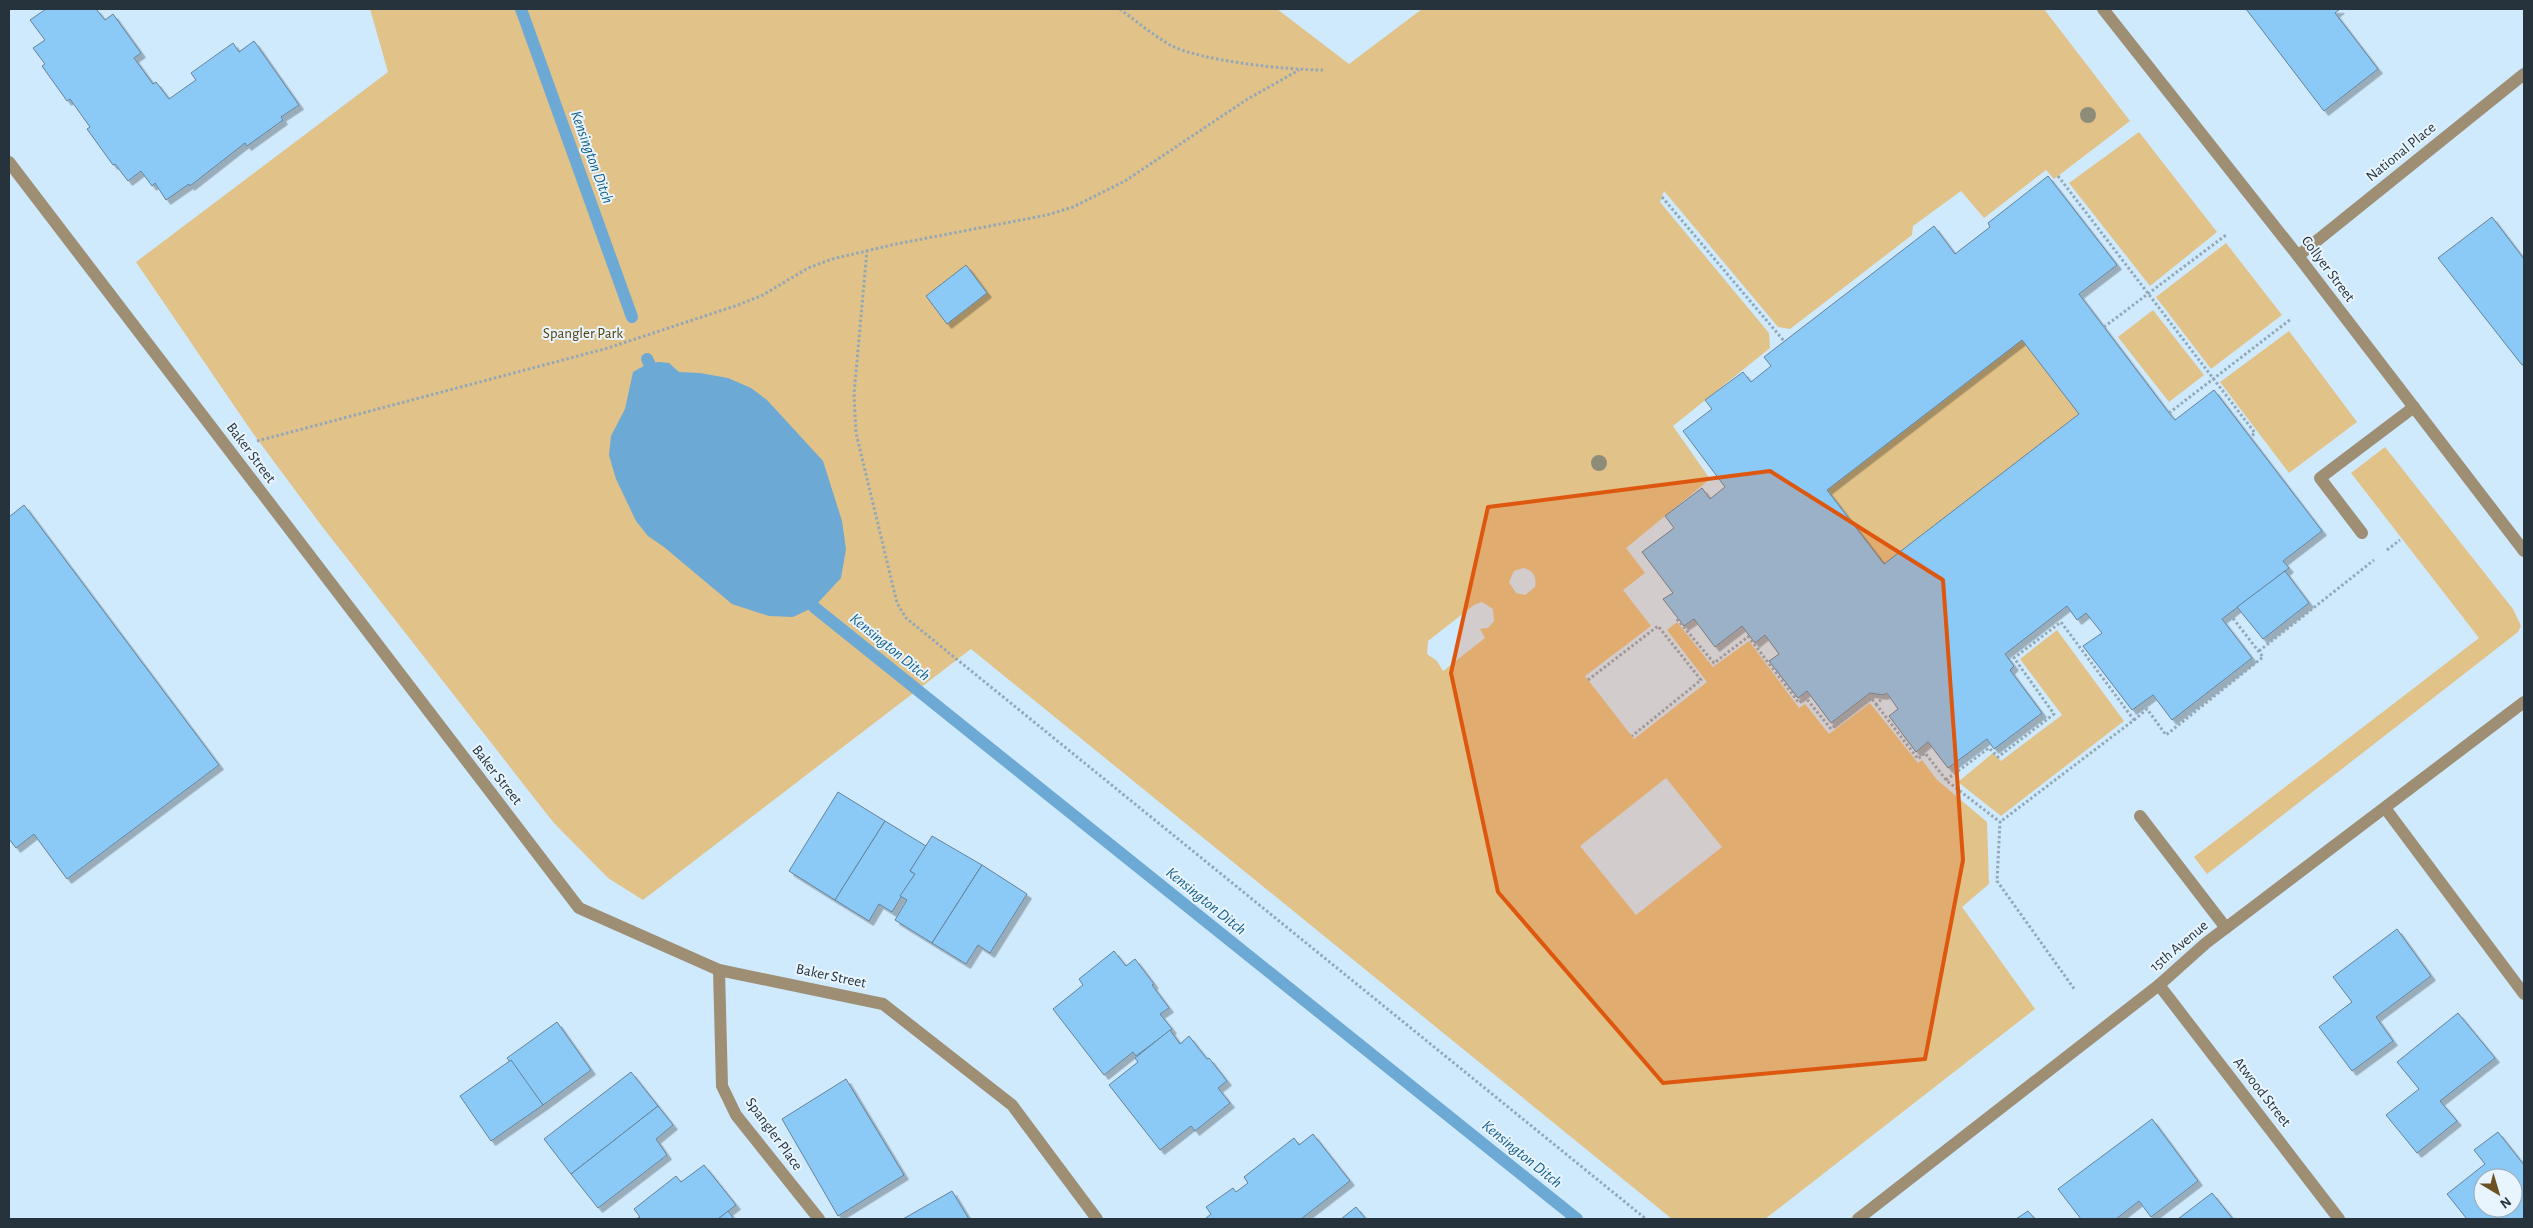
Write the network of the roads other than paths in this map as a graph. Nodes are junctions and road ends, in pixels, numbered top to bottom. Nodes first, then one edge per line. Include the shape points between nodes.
1 (2103, 9) edge
2 (2524, 74) edge
3 (9, 162) edge
4 (2298, 256) junction
5 (2414, 407) junction
6 (2362, 533) dead end
7 (2524, 551) edge
8 (2524, 702) edge
9 (2384, 808) junction
10 (2140, 816) dead end
11 (2226, 928) junction
12 (719, 970) junction
13 (2159, 985) junction
14 (2524, 994) edge
15 (819, 1219) edge
16 (1098, 1219) edge
17 (1858, 1219) edge
18 (2339, 1219) edge

1 - 4 street, Collyer Street
2 - 4 street, National Place
3 - 12 street, Baker Street via 579,908
4 - 5 street, Collyer Street
5 - 6 street via 2320,478
5 - 7 street, Collyer Street
8 - 9 street, 15th Avenue
9 - 11 street, 15th Avenue
9 - 14 street
10 - 11 street
11 - 13 street, 15th Avenue
12 - 15 street, Spangler Place via 722,1086 736,1115
12 - 16 street, Baker Street via 883,1004 1012,1105
13 - 17 street, 15th Avenue
13 - 18 street, Atwood Street

